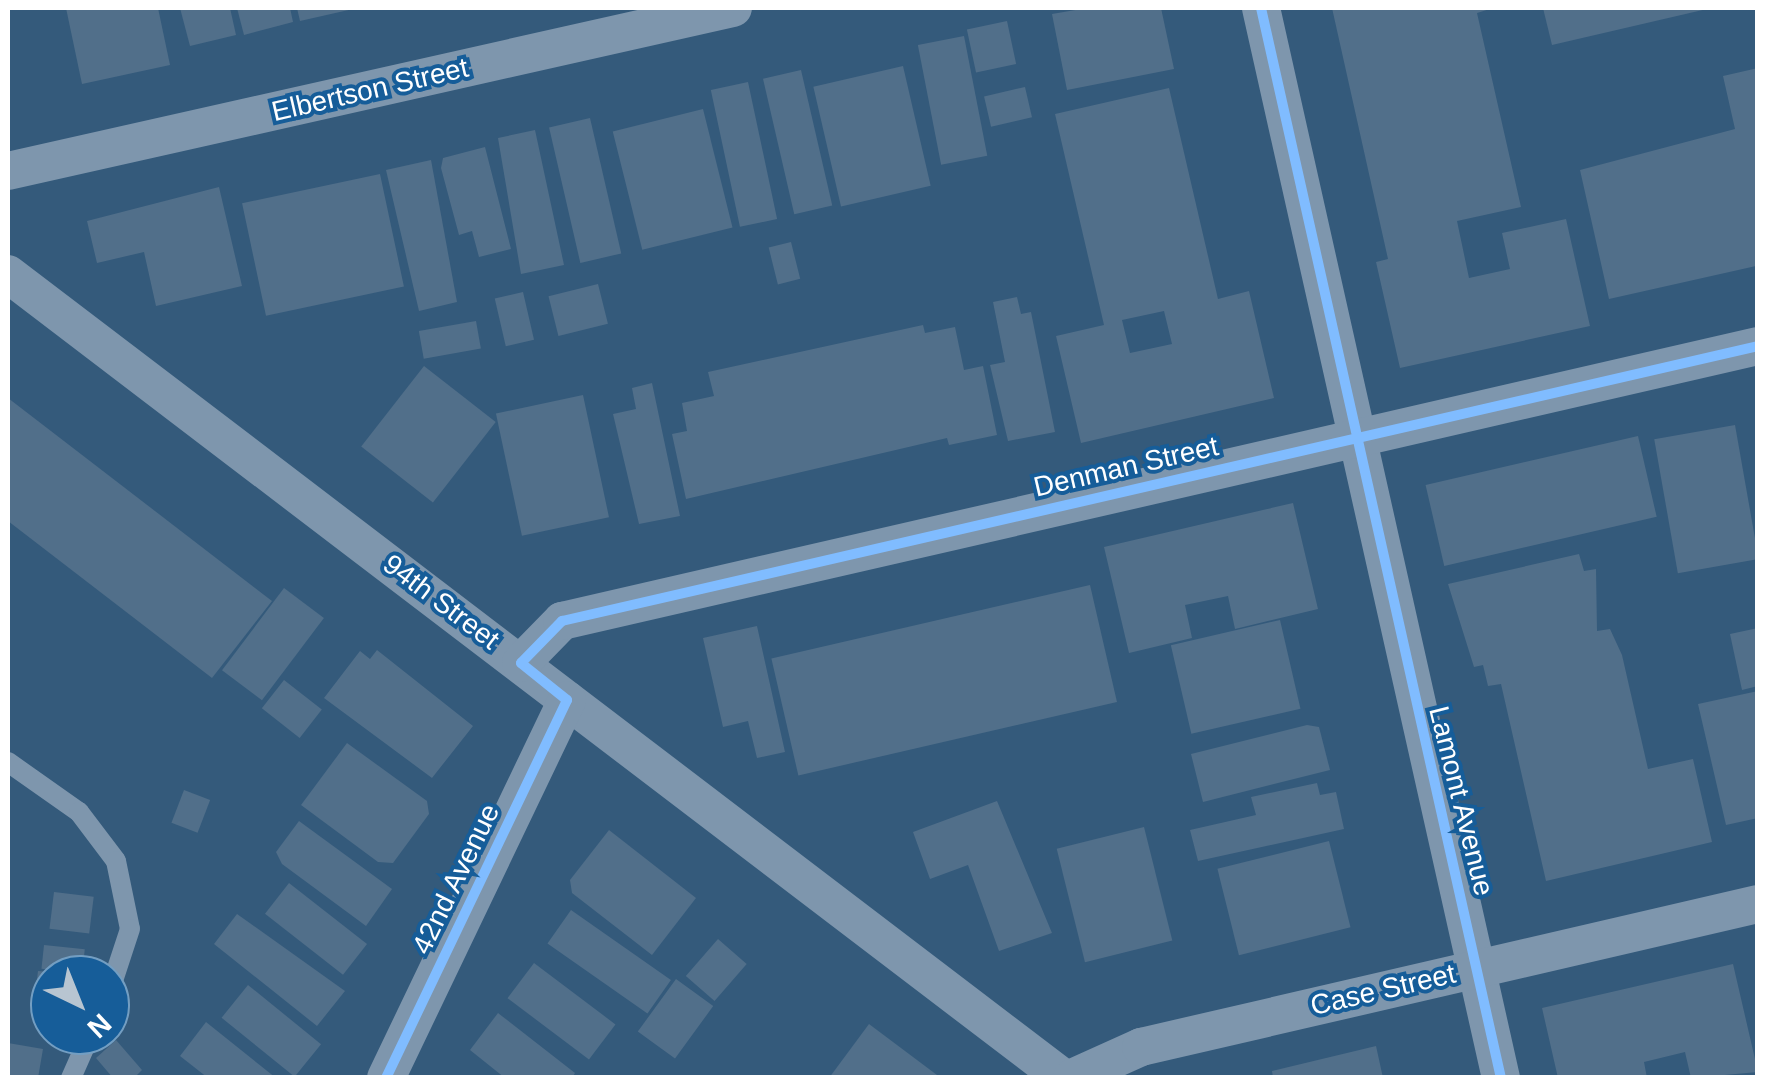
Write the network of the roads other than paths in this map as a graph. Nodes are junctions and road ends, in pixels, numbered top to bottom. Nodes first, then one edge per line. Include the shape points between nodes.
1 (733, 8) edge
2 (1261, 8) edge
3 (8, 171) edge
4 (8, 274) edge
5 (1758, 346) edge
6 (1351, 438) junction
7 (521, 663) junction
8 (567, 700) junction
9 (8, 762) edge
10 (1758, 904) edge
11 (121, 955) edge
12 (1477, 968) junction
13 (81, 1055) edge
14 (71, 1078) edge
15 (386, 1078) edge
16 (1063, 1078) edge
17 (1072, 1078) edge
18 (1500, 1078) edge

1 - 3 street, Elbertson Street
2 - 6 street, Lamont Avenue
4 - 7 street, 94th Street
5 - 6 street, Denman Street
6 - 7 street, Denman Street via 562,621
6 - 12 street, Lamont Avenue
7 - 8 street, 94th Street
8 - 15 street, 42nd Avenue
8 - 16 street, 94th Street
9 - 11 lane via 79,812 116,862 130,929
10 - 12 street, Case Street
12 - 17 street, Case Street via 1110,1055
12 - 18 street, Lamont Avenue
13 - 14 lane

